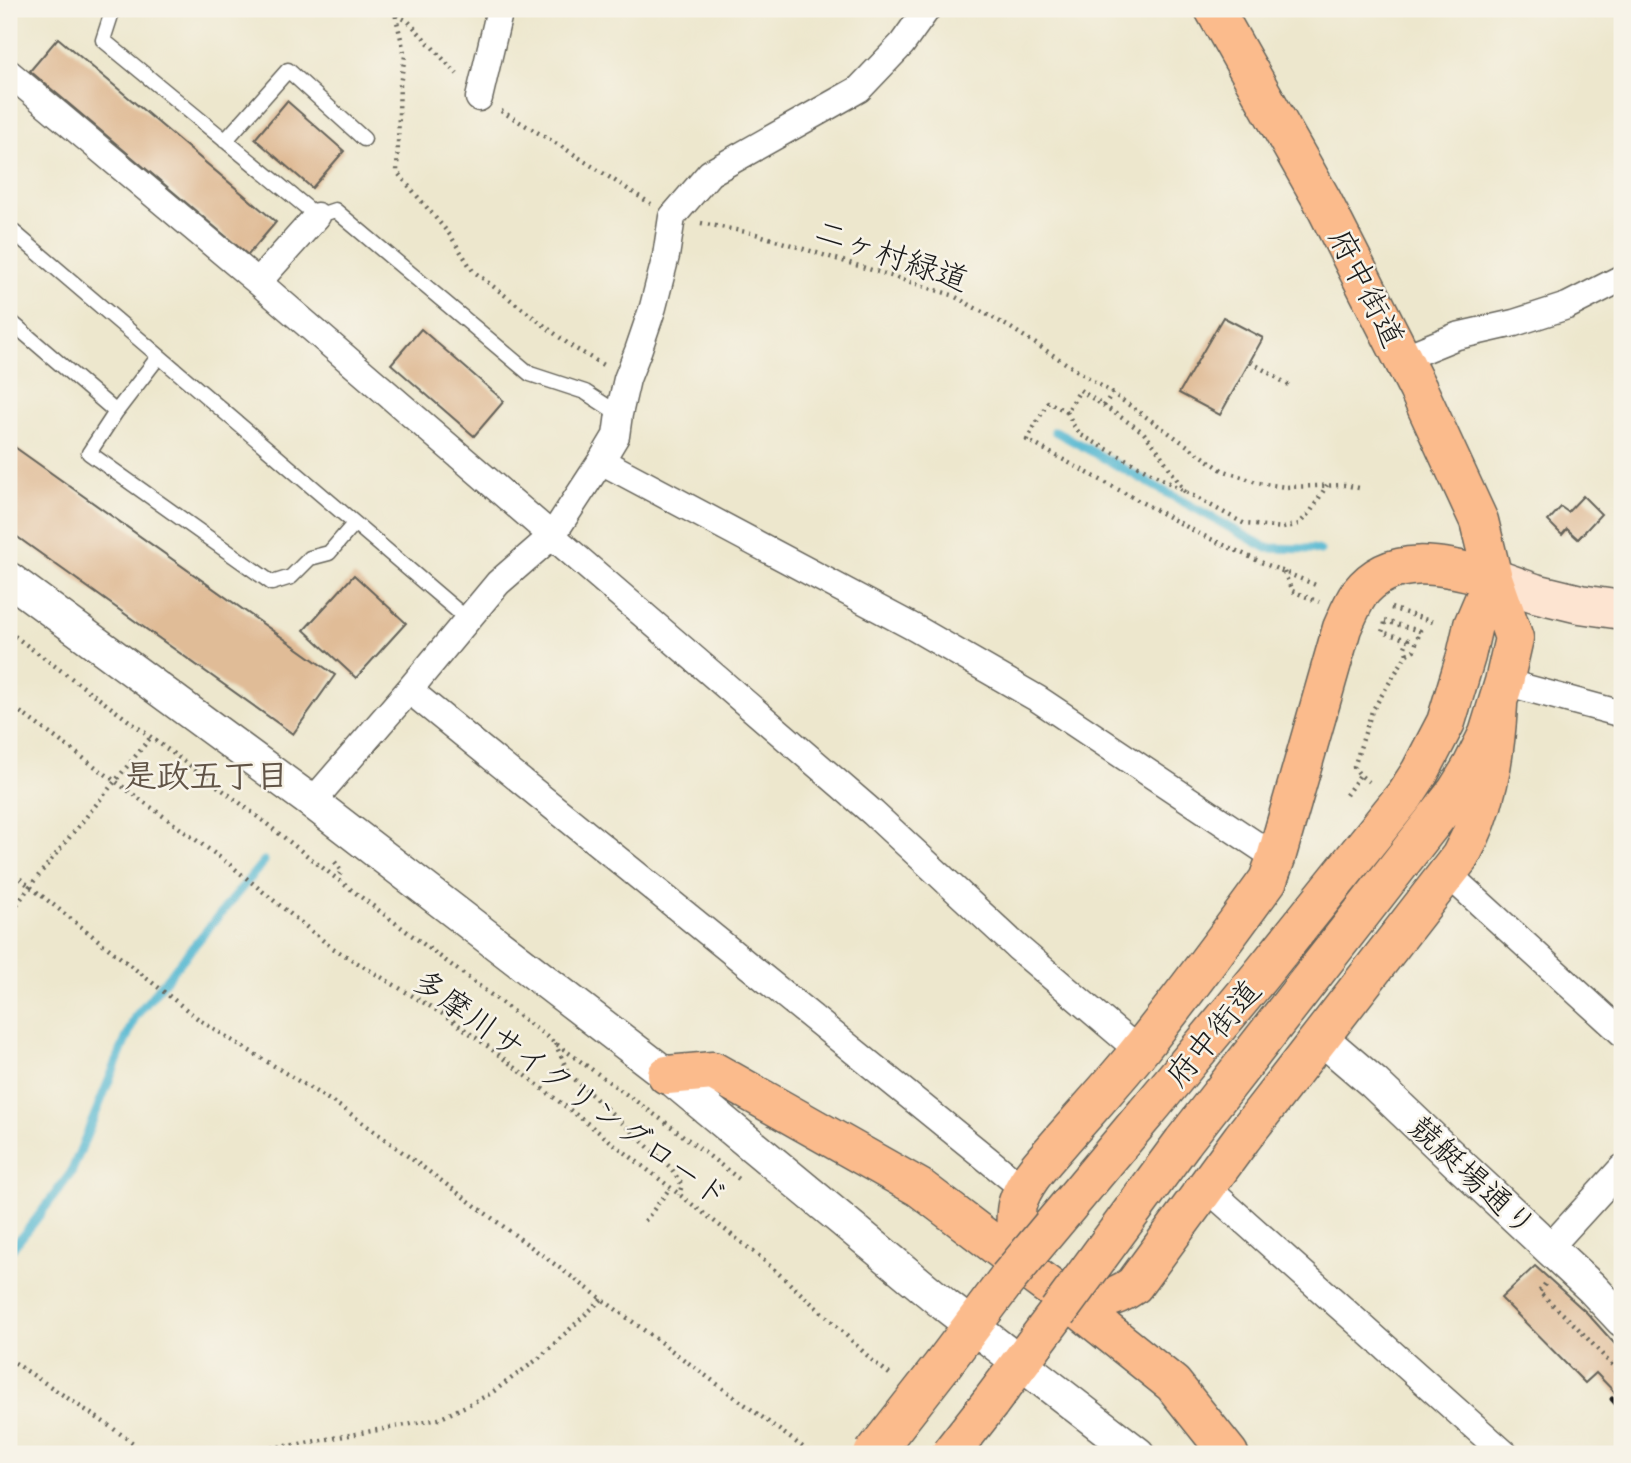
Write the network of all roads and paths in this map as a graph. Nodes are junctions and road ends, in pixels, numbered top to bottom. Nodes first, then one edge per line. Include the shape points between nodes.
1 (113, 9) edge
2 (384, 9) edge
3 (500, 9) edge
4 (927, 9) edge
5 (1214, 9) edge
6 (394, 11) edge
7 (9, 73) edge
8 (480, 98) junction
9 (364, 139) dead end
10 (225, 141) junction
11 (317, 216) junction
12 (672, 217) junction
13 (9, 228) edge
14 (1622, 278) edge
15 (258, 282) junction
16 (9, 320) edge
17 (159, 356) junction
18 (1403, 358) junction
19 (1251, 362) dead end
20 (626, 379) junction
21 (1292, 387) dead end
22 (1112, 393) junction
23 (1104, 405) junction
24 (116, 412) junction
25 (1067, 412) junction
26 (619, 414) junction
27 (601, 461) junction
28 (1327, 485) junction
29 (1359, 488) dead end
30 (1185, 492) junction
31 (354, 524) junction
32 (552, 536) junction
33 (1284, 572) junction
34 (9, 579) edge
35 (1493, 579) junction
36 (1318, 586) dead end
37 (1330, 606) dead end
38 (1389, 607) dead end
39 (1622, 610) edge
40 (467, 619) junction
41 (1385, 621) dead end
42 (1436, 622) dead end
43 (9, 632) edge
44 (1382, 632) dead end
45 (1407, 654) junction
46 (409, 690) junction
47 (1501, 694) junction
48 (9, 704) edge
49 (1622, 714) edge
50 (151, 737) junction
51 (1360, 775) junction
52 (116, 782) junction
53 (1369, 782) dead end
54 (1346, 795) dead end
55 (312, 802) junction
56 (1276, 858) junction
57 (9, 870) edge
58 (1448, 874) junction
59 (30, 886) junction
60 (9, 916) edge
61 (1622, 1033) edge
62 (1320, 1037) junction
63 (555, 1043) junction
64 (1139, 1051) junction
65 (667, 1075) junction
66 (669, 1125) dead end
67 (1622, 1168) edge
68 (670, 1188) junction
69 (1206, 1188) junction
70 (679, 1195) junction
71 (1020, 1202) junction
72 (955, 1215) junction
73 (645, 1221) dead end
74 (1550, 1264) junction
75 (1016, 1273) junction
76 (1134, 1285) junction
77 (602, 1299) junction
78 (1060, 1304) junction
79 (1622, 1320) edge
80 (971, 1326) junction
81 (1135, 1353) junction
82 (9, 1359) edge
83 (1020, 1363) junction
84 (1622, 1376) edge
85 (893, 1377) dead end
86 (143, 1454) edge
87 (812, 1454) edge
88 (873, 1454) edge
89 (950, 1454) edge
90 (1138, 1454) edge
91 (1229, 1454) edge
92 (1505, 1454) edge

1 - 10 lane via 103,40
2 - 6 path, 二ヶ村緑道
3 - 8 street
4 - 12 street via 902,44 859,89 710,173
5 - 18 main road, 府中街道 via 1322,200
6 - 8 path, 二ヶ村緑道
6 - 20 path via 405,57 397,172 450,235 473,271 571,346
7 - 15 street
8 - 12 path, 二ヶ村緑道
9 - 10 lane via 288,69
10 - 11 lane
11 - 15 street
11 - 26 lane via 335,210 530,374 585,392
12 - 20 street via 653,307
12 - 22 path, 二ヶ村緑道 via 756,234 952,295
13 - 17 lane
14 - 18 street via 1567,306 1457,335
15 - 32 street
16 - 24 lane
17 - 24 lane
17 - 31 lane
18 - 35 main road, 府中街道 via 1479,521
19 - 21 path
20 - 26 street
22 - 23 path
22 - 28 path, 二ヶ村緑道 via 1222,470 1285,487
23 - 25 path via 1080,390
23 - 30 path via 1143,432
24 - 31 lane via 89,453 272,583 291,576 310,558 330,553
25 - 30 path via 1082,435
25 - 33 path via 1048,402 1027,440 1200,534
26 - 27 street via 616,436
27 - 32 street
27 - 56 street via 915,628 1038,699
28 - 29 path, 二ヶ村緑道
28 - 30 path via 1299,524 1283,528 1245,524
31 - 40 lane
32 - 40 street via 498,583
32 - 64 street
33 - 36 path
33 - 37 path via 1292,591
34 - 55 street
35 - 39 main road via 1580,604
35 - 47 main road, 府中街道 via 1514,638
35 - 56 main road via 1448,566 1399,567 1370,582 1359,594 1342,628
35 - 75 main road, 府中街道, bridge via 1473,625 1446,722 1405,795
38 - 42 path
40 - 46 street
41 - 45 path via 1420,631 1414,650
43 - 50 path
44 - 45 path via 1408,640
45 - 51 path via 1372,711 1354,767
46 - 55 street
46 - 71 street
47 - 49 street
47 - 58 main road via 1491,778 1482,809 1471,838
47 - 78 main road, 府中街道, bridge via 1488,734 1450,800
48 - 52 path, 多摩川サイクリングロード
50 - 52 path
50 - 63 path
51 - 53 path
51 - 54 path
52 - 59 path
52 - 68 path, 多摩川サイクリングロード via 229,864 331,947 486,1045
55 - 65 street
56 - 64 main road via 1268,880
57 - 59 path
58 - 61 street
58 - 62 main road
59 - 60 path
59 - 77 path via 187,1011 344,1109
62 - 69 main road
62 - 74 street, 競艇場通り via 1374,1083
63 - 66 path
63 - 70 path via 569,1074 671,1168 682,1185
64 - 71 main road via 1032,1176
65 - 72 main road via 713,1071 920,1188
65 - 80 street
67 - 74 street
68 - 70 path, 多摩川サイクリングロード
68 - 73 path
69 - 76 main road
69 - 92 street
70 - 85 path, 多摩川サイクリングロード via 759,1256
71 - 72 main road via 990,1223
71 - 75 main road
72 - 75 main road
74 - 79 street, 競艇場通り via 1592,1288
74 - 84 path via 1539,1292
75 - 78 main road
75 - 80 main road, 府中街道
76 - 78 main road via 1103,1300
76 - 81 main road via 1129,1325
77 - 86 path via 538,1359 490,1394 439,1419 281,1446
77 - 87 path
78 - 81 main road
78 - 83 main road, 府中街道
80 - 83 street
80 - 88 main road, 府中街道, bridge
81 - 91 main road via 1173,1384
82 - 86 path via 111,1427
83 - 89 main road, 府中街道, bridge
83 - 90 street

